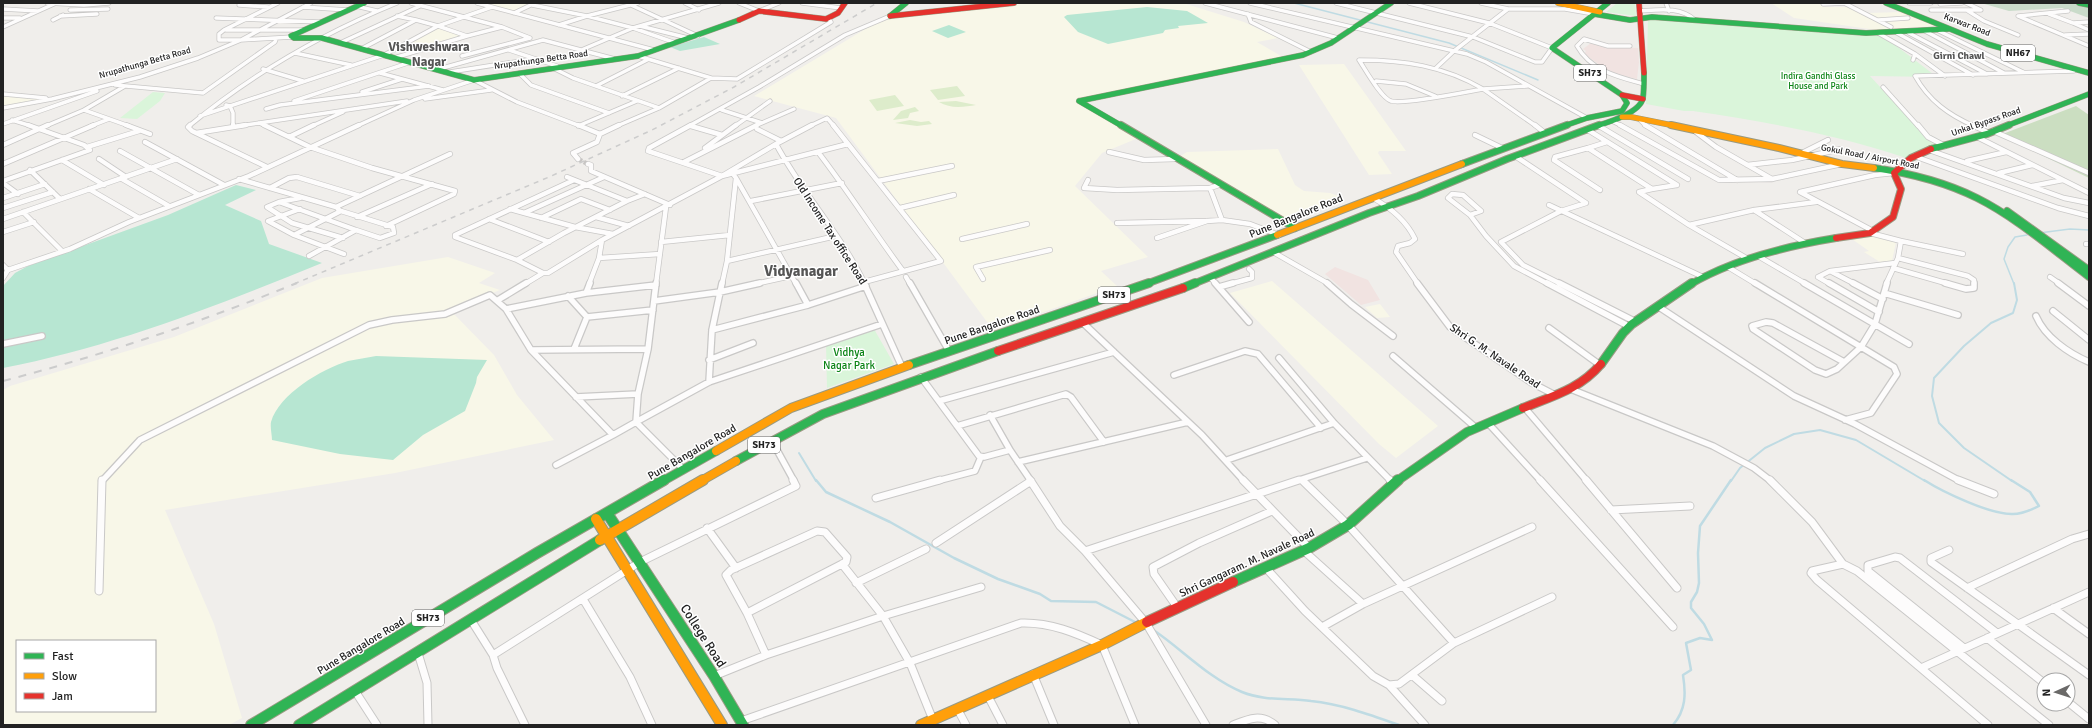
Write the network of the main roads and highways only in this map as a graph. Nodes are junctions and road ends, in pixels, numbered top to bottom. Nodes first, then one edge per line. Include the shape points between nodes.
1 (906, 3) edge
2 (1014, 3) edge
3 (1391, 3) edge
4 (1558, 3) edge
5 (1608, 3) edge
6 (1886, 3) edge
7 (2079, 3) edge
8 (986, 4) edge
9 (360, 5) edge
10 (843, 5) edge
11 (2089, 5) edge
12 (1639, 11) edge
13 (1596, 13) junction
14 (1948, 29) junction
15 (2089, 73) edge
16 (2089, 94) edge
17 (1622, 95) junction
18 (1641, 102) junction
19 (1625, 113) junction
20 (1644, 120) junction
21 (1810, 154) junction
22 (1896, 171) junction
23 (1993, 204) junction
24 (1295, 228) junction
25 (2089, 270) edge
26 (2089, 277) edge
27 (607, 513) junction
28 (596, 519) junction
29 (618, 529) junction
30 (608, 535) junction
31 (742, 723) edge
32 (251, 725) edge
33 (299, 725) edge
34 (722, 725) edge
35 (920, 725) edge

1 - 8 main road via 890,16
2 - 8 main road
3 - 24 main road via 1331,43 1311,52 1078,101
4 - 13 main road
5 - 13 main road
6 - 14 main road, Karwar Road / NH67
7 - 11 main road
9 - 10 main road, Nrupathunga Betta Road via 302,30 292,37 322,38 474,80 638,56 673,42 698,36 759,11 829,19 838,13
12 - 13 main road via 1630,20
12 - 14 main road via 1695,20 1878,33
12 - 18 main road via 1644,69
13 - 17 main road, SH73 via 1552,48
14 - 15 main road, Karwar Road / NH67 via 2008,50
16 - 22 main road, Unkal Bypass Road via 1977,137 1929,150 1914,156
17 - 18 main road
17 - 19 main road via 1627,103
18 - 19 main road, Pune Bangalore Road / SH73
19 - 20 main road
19 - 24 main road, Pune Bangalore Road / SH73 via 1587,118
19 - 29 main road, Pune Bangalore Road / SH73 via 1612,121 1515,156 1210,277 822,414
20 - 21 main road, Gokul Road / Airport Road
20 - 21 main road, Gokul Road / Airport Road
21 - 22 main road, Gokul Road / Airport Road
21 - 22 main road, Gokul Road / Airport Road via 1842,164
22 - 23 main road, Gokul Road / Airport Road via 1963,190
22 - 35 main road, Shri Gangaram. M. Navale Road via 1902,189 1899,202 1890,220 1872,232 1805,243 1748,259 1703,278 1633,324 1585,382 1573,390 1475,428 1393,484 1348,525 1306,549 1177,607 1102,645
23 - 25 main road, Gokul Road / Airport Road via 2018,218
23 - 26 main road, Gokul Road / Airport Road via 2008,218
24 - 27 main road, Pune Bangalore Road / SH73 via 1186,271 835,390 786,411
27 - 28 main road, Pune Bangalore Road / SH73
27 - 29 main road, College Road
28 - 30 main road
28 - 32 main road, Pune Bangalore Road / SH73
29 - 30 main road, Pune Bangalore Road / SH73
29 - 31 main road, College Road
30 - 33 main road, Pune Bangalore Road / SH73
30 - 34 main road

